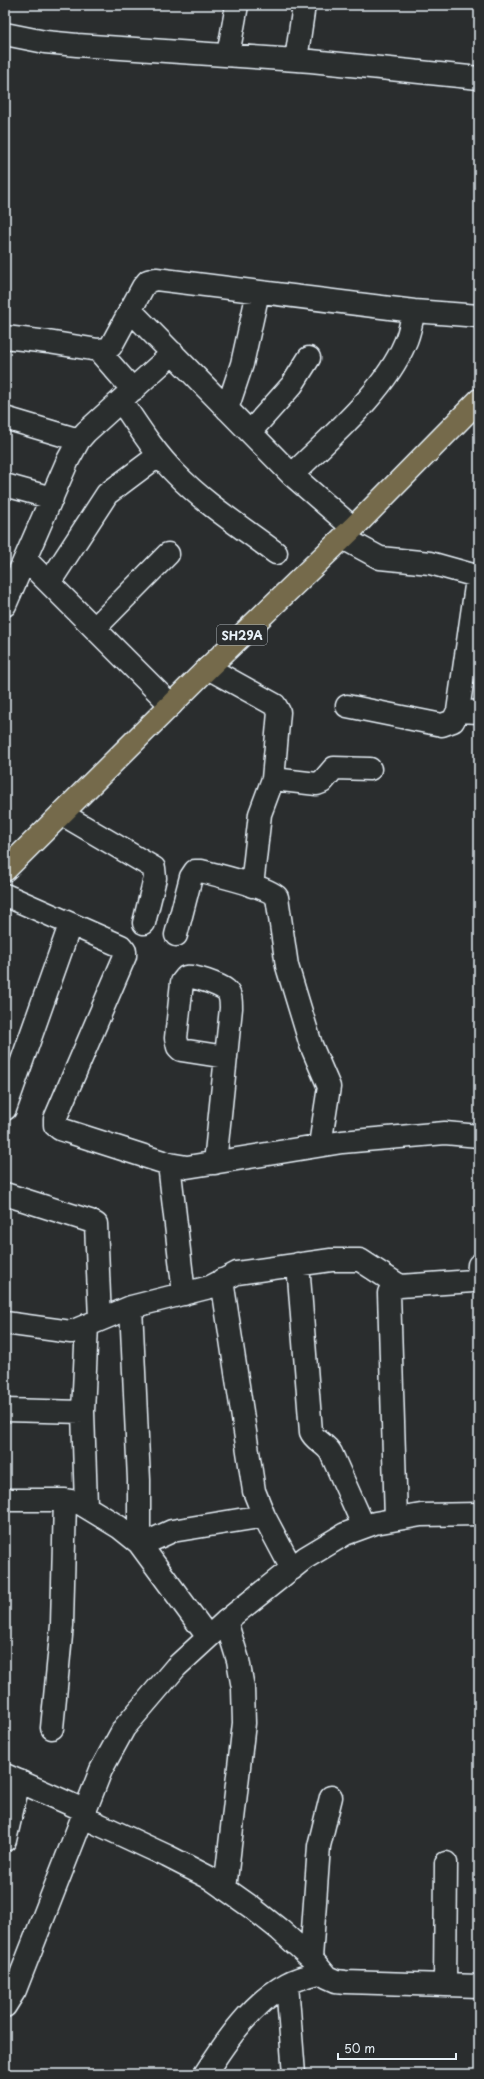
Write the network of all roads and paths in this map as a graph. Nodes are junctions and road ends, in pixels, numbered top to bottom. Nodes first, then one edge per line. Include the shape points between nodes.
1 (237, 5) edge
2 (304, 5) edge
3 (5, 34) edge
4 (228, 55) junction
5 (296, 60) junction
6 (479, 78) edge
7 (258, 292) junction
8 (130, 310) junction
9 (414, 311) junction
10 (479, 316) edge
11 (5, 337) edge
12 (98, 350) junction
13 (173, 353) junction
14 (309, 358) dead end
15 (127, 395) junction
16 (479, 400) edge
17 (227, 409) junction
18 (5, 418) edge
19 (250, 432) junction
20 (79, 440) junction
21 (159, 455) junction
22 (292, 475) junction
23 (5, 485) edge
24 (52, 498) junction
25 (348, 533) junction
26 (276, 553) dead end
27 (168, 554) dead end
28 (26, 560) junction
29 (10, 579) edge
30 (49, 583) junction
31 (5, 605) edge
32 (95, 628) junction
33 (208, 668) junction
34 (171, 705) junction
35 (347, 706) dead end
36 (468, 712) edge
37 (370, 769) dead end
38 (273, 779) junction
39 (62, 814) junction
40 (8, 862) edge
41 (252, 886) junction
42 (5, 895) edge
43 (144, 923) dead end
44 (70, 925) junction
45 (176, 935) dead end
46 (226, 1057) dead end
47 (5, 1109) edge
48 (479, 1136) edge
49 (320, 1145) junction
50 (215, 1162) junction
51 (169, 1164) junction
52 (5, 1194) edge
53 (298, 1264) junction
54 (479, 1265) edge
55 (222, 1280) junction
56 (400, 1286) junction
57 (184, 1294) junction
58 (131, 1308) junction
59 (93, 1322) junction
60 (5, 1323) edge
61 (5, 1410) edge
62 (83, 1412) junction
63 (5, 1500) edge
64 (65, 1500) junction
65 (86, 1505) junction
66 (479, 1514) edge
67 (264, 1516) junction
68 (396, 1519) junction
69 (364, 1527) junction
70 (140, 1544) junction
71 (292, 1569) junction
72 (226, 1620) junction
73 (208, 1637) junction
74 (52, 1728) dead end
75 (12, 1778) edge
76 (331, 1797) dead end
77 (84, 1814) junction
78 (5, 1840) edge
79 (446, 1863) dead end
80 (225, 1889) junction
81 (316, 1965) junction
82 (286, 1984) junction
83 (445, 1985) junction
84 (479, 1986) edge
85 (5, 2006) edge
86 (205, 2074) edge
87 (294, 2074) edge

1 - 4 street
2 - 5 street
3 - 4 street via 64,44
4 - 5 street
5 - 6 street
7 - 8 street via 151,280 143,287
7 - 9 street
7 - 17 street via 242,364
8 - 12 street via 111,346
8 - 13 street
9 - 10 street
9 - 22 street via 405,343 382,382 367,401
11 - 12 street
12 - 15 street
13 - 15 street
13 - 17 street
14 - 19 street via 292,385
15 - 20 street
15 - 21 street
16 - 25 main road, SH29A
17 - 19 street
18 - 20 street
19 - 22 street
20 - 24 street
21 - 26 street via 176,475 200,496
21 - 30 street via 107,494
22 - 25 street
23 - 24 street
24 - 28 street
25 - 33 main road, SH29A
25 - 36 street via 380,558 430,564 477,576
27 - 32 street
28 - 29 street
28 - 30 street
29 - 31 street
30 - 32 street
32 - 34 street
33 - 34 main road, SH29A
33 - 38 street via 271,702 278,710
34 - 39 main road, SH29A
35 - 36 street via 442,724
37 - 38 street via 334,768 317,784
38 - 41 street via 260,814
39 - 40 main road, SH29A
39 - 43 street via 154,868 155,878
41 - 45 street via 195,871 191,877
41 - 49 street via 277,897 287,966 311,1045 328,1083 329,1091
42 - 44 street
44 - 47 street
44 - 51 street via 121,946 126,954 55,1119 56,1125 60,1129
46 - 50 street
48 - 49 street via 438,1133
49 - 50 street
50 - 51 street via 187,1167
51 - 57 street
52 - 59 street via 96,1224
53 - 55 street via 248,1270 232,1274
53 - 56 street via 360,1260
53 - 69 street via 311,1432 314,1437 325,1443 331,1453
54 - 56 street via 478,1276 473,1281
55 - 57 street via 210,1287
55 - 67 street via 250,1475
56 - 68 street via 391,1289 388,1299
57 - 58 street
58 - 59 street
58 - 70 street
59 - 60 street via 76,1331 65,1332
59 - 62 street
61 - 62 street
62 - 65 street
63 - 64 street
64 - 65 street
64 - 74 street via 62,1625
65 - 70 street
66 - 68 street via 421,1515
67 - 70 street via 176,1530
67 - 71 street
68 - 69 street
69 - 71 street via 345,1534 305,1558
70 - 73 street
71 - 72 street
72 - 73 street
72 - 80 street via 243,1688 244,1723
73 - 77 street via 176,1667 124,1728 101,1770
75 - 77 street
75 - 78 street
76 - 81 street via 319,1846
77 - 80 street via 210,1878
77 - 85 street via 18,1983
79 - 83 street
80 - 81 street via 280,1930
81 - 82 street
81 - 83 street via 327,1977 336,1981
82 - 86 street via 272,1994 234,2032
82 - 87 street
83 - 84 street

